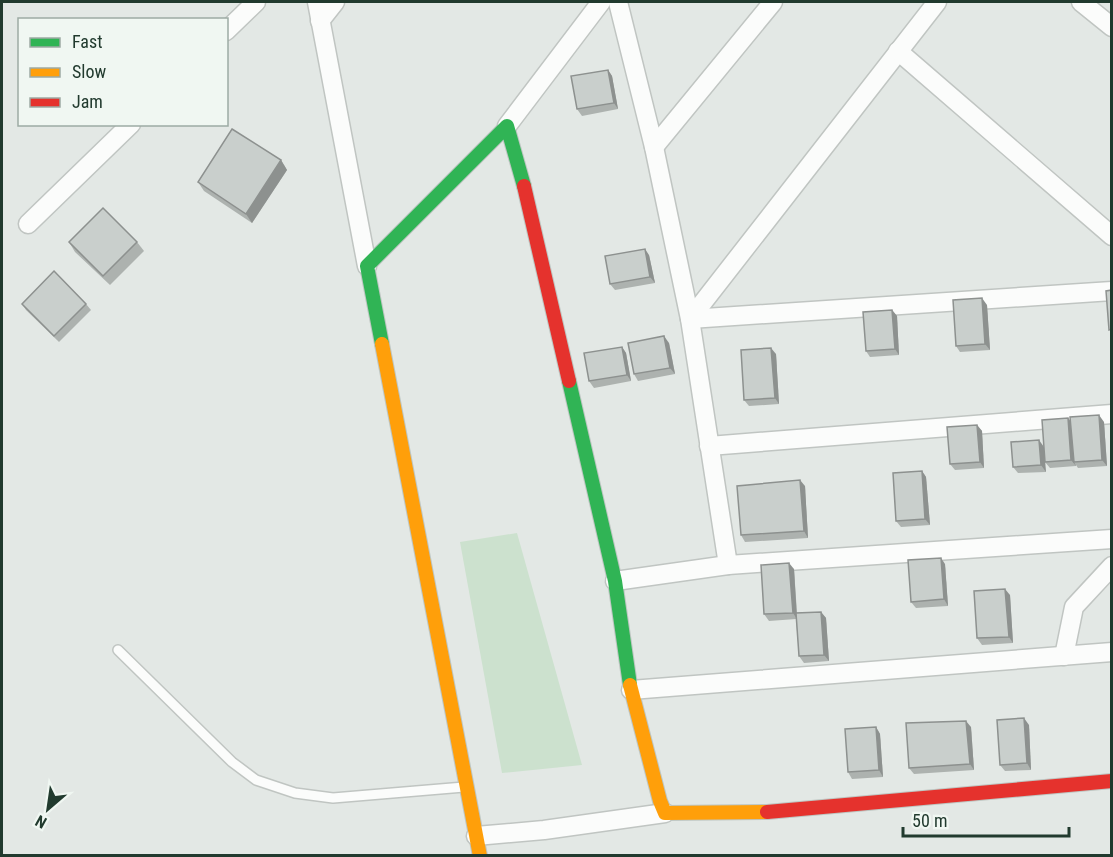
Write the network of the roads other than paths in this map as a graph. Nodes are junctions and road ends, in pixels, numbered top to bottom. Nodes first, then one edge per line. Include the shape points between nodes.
1 (256, 2) edge
2 (317, 2) edge
3 (335, 2) edge
4 (601, 2) edge
5 (618, 2) edge
6 (773, 2) edge
7 (937, 2) edge
8 (1081, 2) edge
9 (320, 21) junction
10 (1112, 27) edge
11 (228, 28) edge
12 (898, 51) junction
13 (128, 126) edge
14 (507, 126) junction
15 (654, 147) junction
16 (28, 224) dead end
17 (1112, 236) edge
18 (367, 266) junction
19 (1112, 291) edge
20 (690, 319) junction
21 (1112, 414) edge
22 (710, 446) junction
23 (1112, 540) edge
24 (728, 565) junction
25 (1112, 566) edge
26 (615, 581) junction
27 (118, 650) dead end
28 (1112, 652) edge
29 (1064, 656) junction
30 (631, 690) junction
31 (1112, 781) edge
32 (466, 787) junction
33 (665, 813) junction
34 (476, 836) junction
35 (480, 855) edge

1 - 11 street
2 - 9 street
3 - 9 street
4 - 14 street
5 - 15 street
6 - 15 street
7 - 12 street
8 - 10 street
9 - 18 street
12 - 17 street
12 - 20 street
13 - 16 street
14 - 18 street
14 - 26 street via 529,205
15 - 20 street
18 - 32 street
19 - 20 street
20 - 22 street
21 - 22 street
22 - 24 street
23 - 24 street
24 - 26 street
25 - 29 street via 1074,607
26 - 30 street
27 - 32 lane via 232,762 256,780 295,793 333,798
28 - 29 street
29 - 30 street
30 - 33 street
31 - 33 street via 753,813
32 - 34 street
33 - 34 street
34 - 35 street

